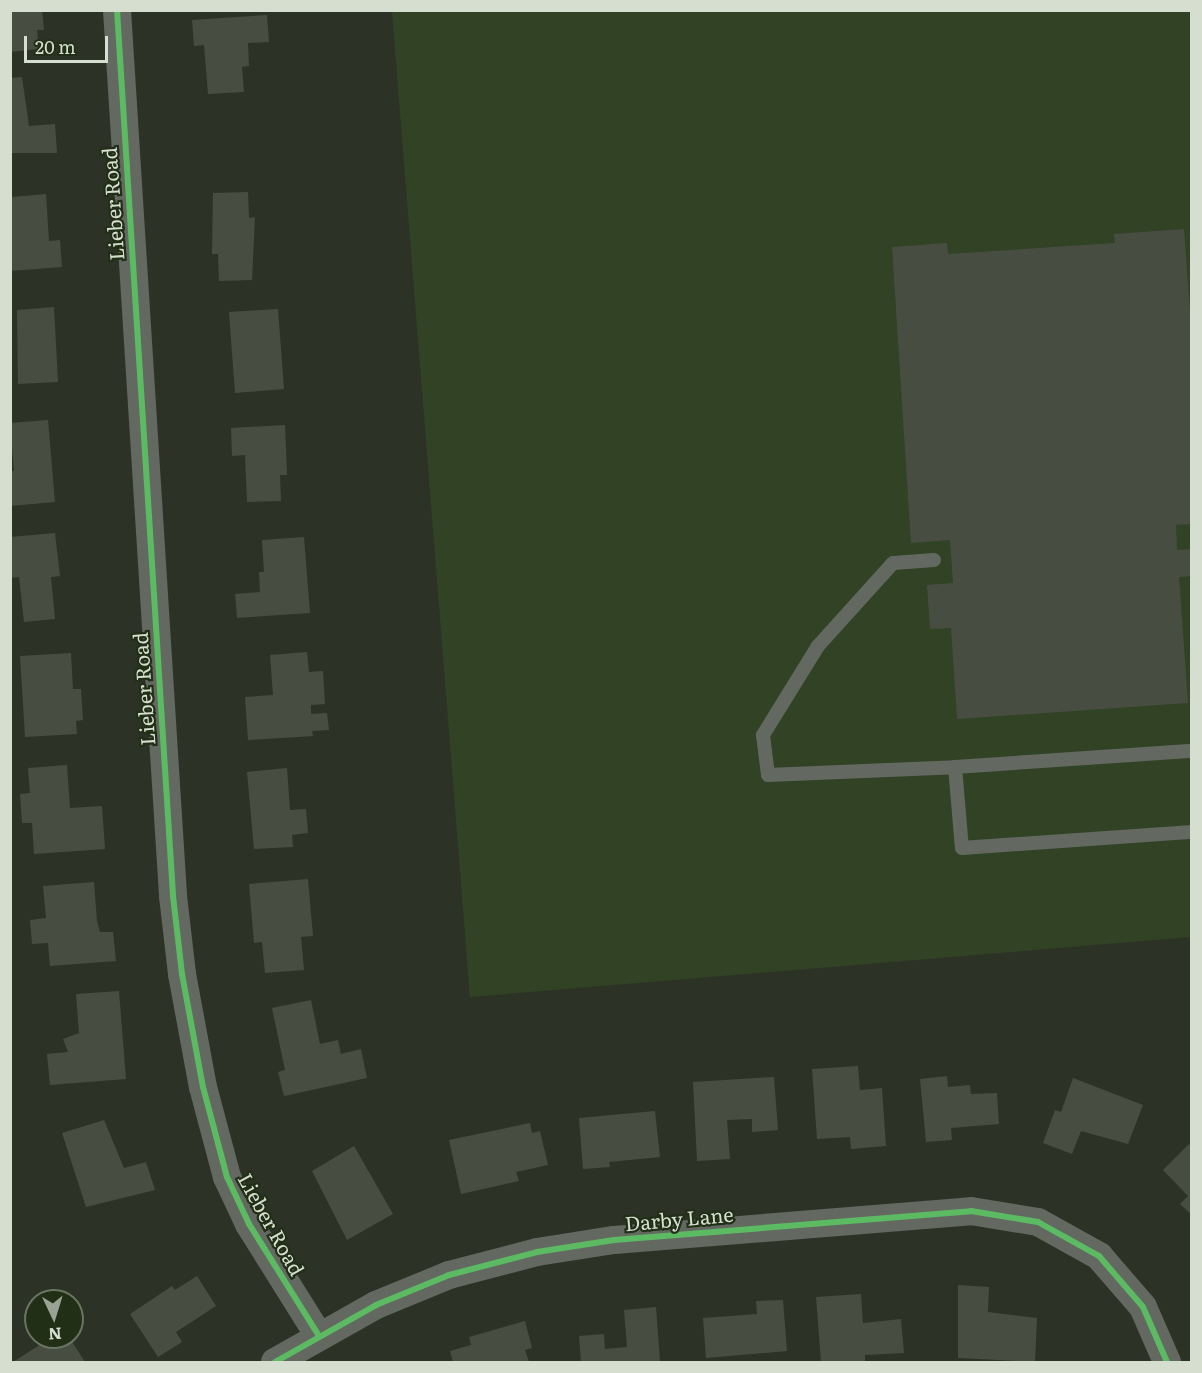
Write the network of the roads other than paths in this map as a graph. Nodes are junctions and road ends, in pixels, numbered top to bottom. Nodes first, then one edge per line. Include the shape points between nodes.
1 (117, 10) edge
2 (934, 560) dead end
3 (1191, 751) edge
4 (955, 767) junction
5 (1191, 832) edge
6 (319, 1336) junction
7 (275, 1362) edge
8 (1167, 1362) edge

1 - 6 street, Lieber Road via 173,896 182,974 203,1087 227,1176 249,1224
2 - 4 lane via 893,563 818,646 763,735 768,776
3 - 4 lane
4 - 5 lane via 962,848
6 - 7 street, Darby Lane
6 - 8 street, Darby Lane via 376,1305 449,1275 576,1244 970,1211 1038,1222 1099,1256 1143,1307

